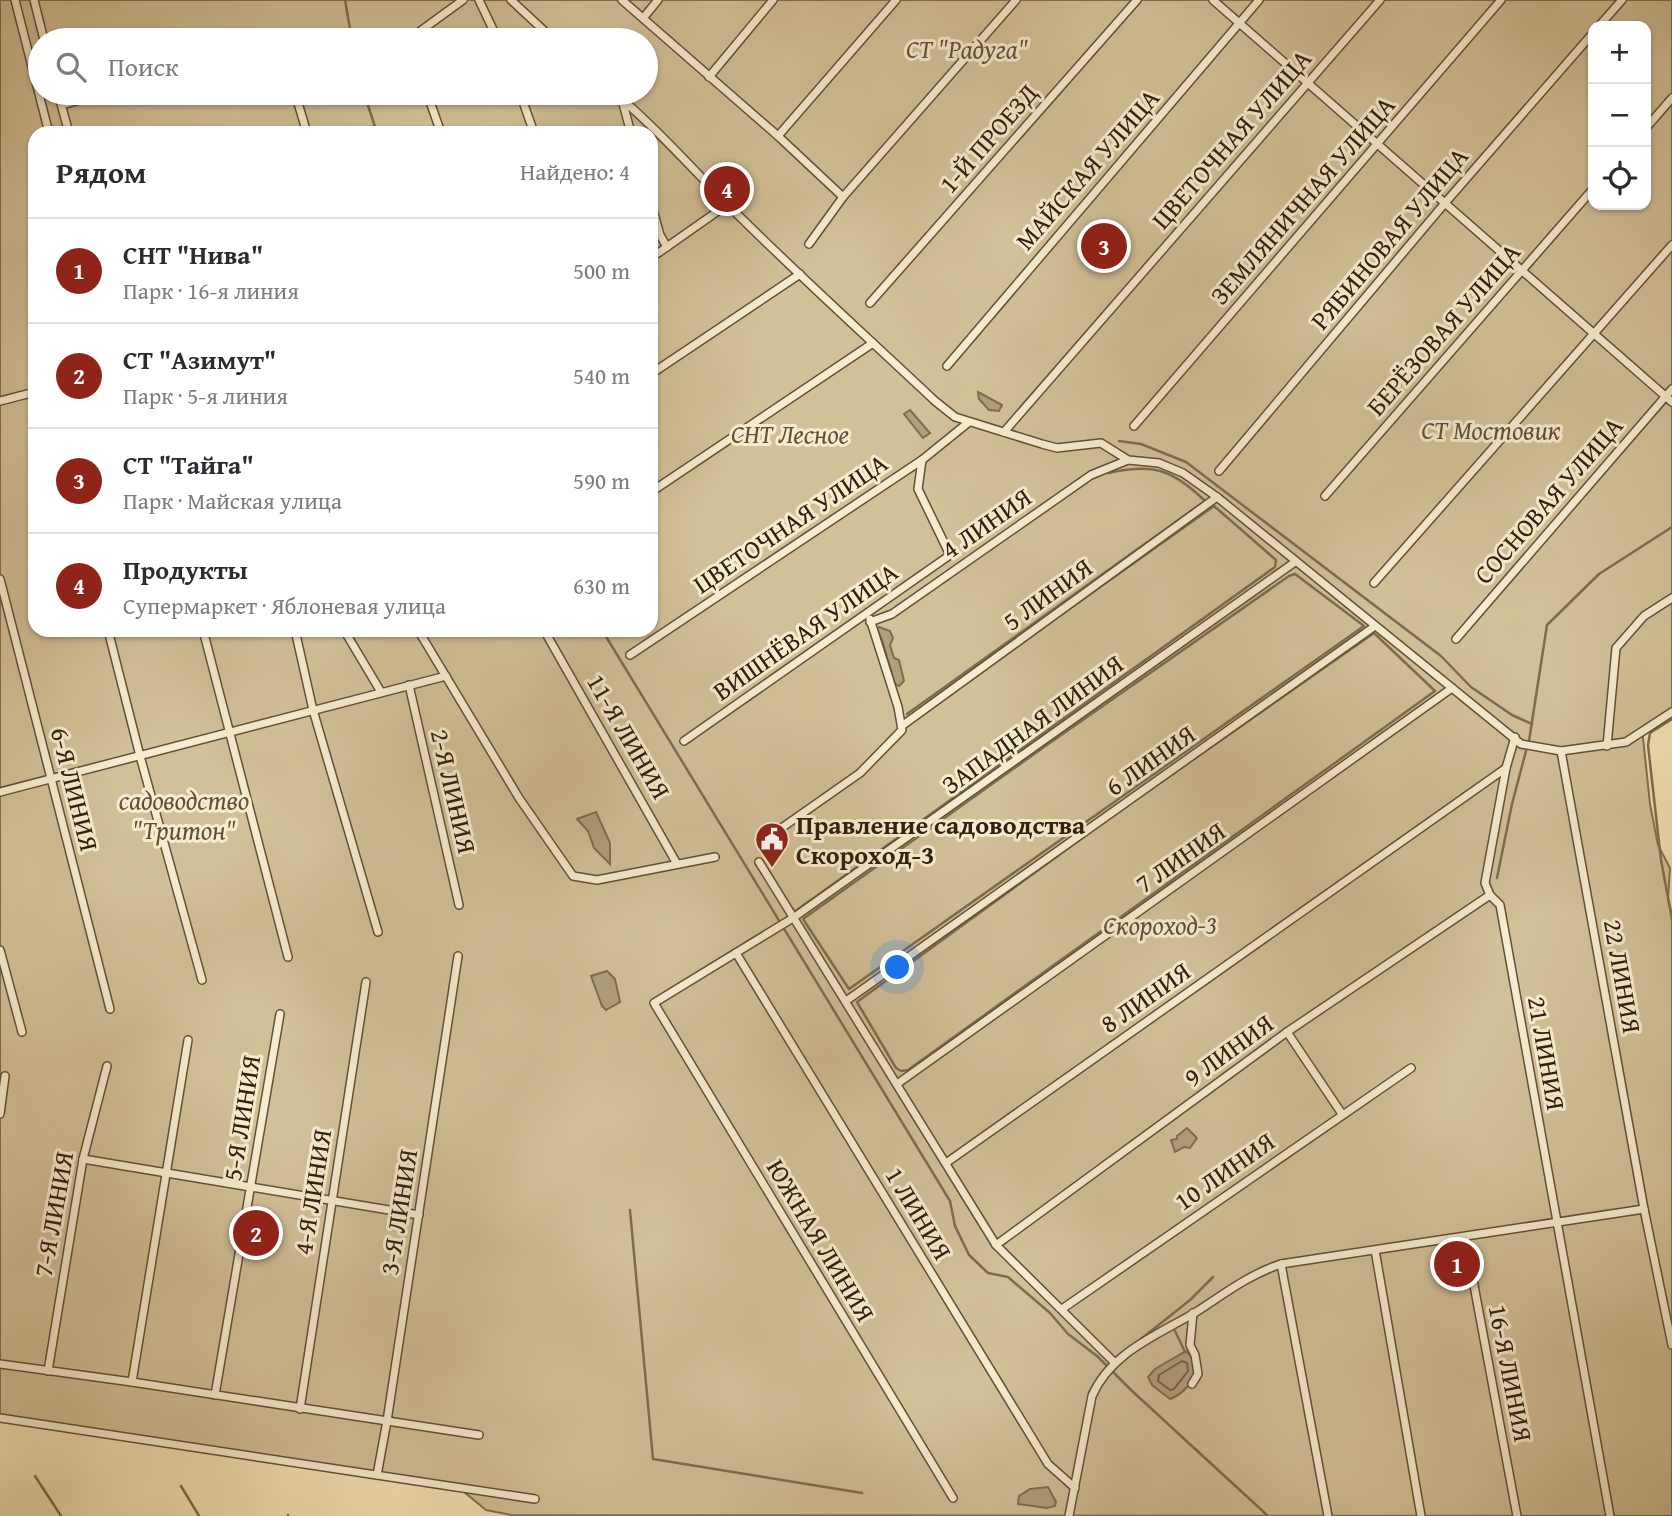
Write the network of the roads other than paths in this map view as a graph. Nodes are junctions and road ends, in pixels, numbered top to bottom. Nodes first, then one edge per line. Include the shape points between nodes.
1 (15, 0) edge
2 (34, 0) edge
3 (463, 0) edge
4 (479, 0) edge
5 (511, 0) edge
6 (622, 0) edge
7 (658, 0) edge
8 (773, 0) edge
9 (896, 0) edge
10 (1016, 0) edge
11 (1137, 0) edge
12 (1213, 0) edge
13 (1259, 0) edge
14 (1380, 0) edge
15 (1501, 0) edge
16 (1622, 0) edge
17 (644, 17) junction
18 (1603, 21) edge
19 (1239, 23) junction
20 (41, 28) edge
21 (424, 28) edge
22 (492, 28) edge
23 (541, 28) edge
24 (656, 28) edge
25 (658, 30) edge
26 (1588, 39) edge
27 (28, 51) edge
28 (709, 77) junction
29 (1308, 83) junction
30 (1672, 98) edge
31 (42, 105) edge
32 (61, 105) edge
33 (299, 105) edge
34 (431, 105) edge
35 (524, 105) edge
36 (621, 105) edge
37 (629, 105) edge
38 (1651, 122) edge
39 (47, 126) edge
40 (67, 126) edge
41 (305, 126) edge
42 (439, 126) edge
43 (532, 126) edge
44 (629, 126) edge
45 (652, 126) edge
46 (658, 132) edge
47 (778, 136) junction
48 (1378, 145) junction
49 (1588, 195) edge
50 (843, 197) junction
51 (1445, 203) junction
52 (728, 204) junction
53 (658, 228) edge
54 (809, 244) dead end
55 (1672, 245) edge
56 (667, 247) junction
57 (658, 253) edge
58 (1522, 271) junction
59 (800, 274) junction
60 (870, 303) dead end
61 (1595, 334) junction
62 (873, 343) junction
63 (947, 366) dead end
64 (658, 369) edge
65 (1672, 389) edge
66 (28, 394) edge
67 (1669, 399) edge
68 (0, 401) edge
69 (970, 422) junction
70 (1134, 426) dead end
71 (1004, 432) junction
72 (922, 460) junction
73 (1128, 460) junction
74 (1219, 471) dead end
75 (658, 487) edge
76 (1325, 496) dead end
77 (1217, 497) junction
78 (1295, 562) junction
79 (0, 579) edge
80 (1374, 583) dead end
81 (1672, 598) edge
82 (870, 611) junction
83 (870, 622) junction
84 (1375, 626) junction
85 (658, 636) edge
86 (110, 637) edge
87 (205, 637) edge
88 (297, 637) edge
89 (348, 637) edge
90 (422, 637) edge
91 (548, 637) edge
92 (657, 637) edge
93 (1456, 639) dead end
94 (630, 655) dead end
95 (446, 676) junction
96 (409, 685) junction
97 (1452, 688) junction
98 (381, 692) junction
99 (313, 710) junction
100 (1672, 712) edge
101 (903, 725) junction
102 (229, 732) junction
103 (1515, 737) junction
104 (684, 741) dead end
105 (1607, 746) junction
106 (1561, 751) junction
107 (139, 756) junction
108 (1506, 768) junction
109 (51, 779) junction
110 (0, 792) edge
111 (774, 834) dead end
112 (715, 857) dead end
113 (759, 862) dead end
114 (677, 864) junction
115 (1490, 895) junction
116 (459, 905) dead end
117 (793, 918) junction
118 (377, 932) dead end
119 (0, 950) edge
120 (736, 953) junction
121 (458, 956) dead end
122 (288, 957) dead end
123 (201, 980) dead end
124 (366, 982) dead end
125 (846, 1001) junction
126 (654, 1003) joint
127 (110, 1009) dead end
128 (280, 1014) dead end
129 (22, 1032) dead end
130 (1287, 1032) junction
131 (188, 1040) dead end
132 (107, 1066) dead end
133 (1411, 1068) dead end
134 (5, 1076) dead end
135 (897, 1084) junction
136 (0, 1114) edge
137 (1342, 1114) junction
138 (83, 1159) junction
139 (946, 1163) junction
140 (165, 1174) junction
141 (251, 1187) junction
142 (332, 1201) junction
143 (1644, 1209) junction
144 (419, 1215) junction
145 (1556, 1222) junction
146 (1465, 1237) junction
147 (996, 1245) junction
148 (1375, 1250) junction
149 (1281, 1264) junction
150 (1062, 1310) junction
151 (1193, 1313) junction
152 (1672, 1345) edge
153 (0, 1364) edge
154 (1112, 1364) junction
155 (48, 1371) junction
156 (132, 1382) junction
157 (1192, 1384) dead end
158 (215, 1395) junction
159 (300, 1409) junction
160 (0, 1418) edge
161 (387, 1421) junction
162 (479, 1435) dead end
163 (377, 1475) junction
164 (1075, 1488) junction
165 (953, 1498) dead end
166 (535, 1499) dead end
167 (1069, 1516) edge
168 (1328, 1516) edge
169 (1421, 1516) edge
170 (1517, 1516) edge
171 (1610, 1516) edge

1 - 27 street
2 - 20 street
3 - 21 street
4 - 22 street
5 - 23 street
6 - 17 street
7 - 17 street
8 - 28 street
9 - 47 street
10 - 50 street
11 - 60 street, 1-Й ПРОЕЗД
12 - 19 street
13 - 19 street, МАЙСКАЯ УЛИЦА
14 - 29 street, ЦВЕТОЧНАЯ УЛИЦА
15 - 48 street, ЗЕМЛЯНИЧНАЯ УЛИЦА
16 - 18 street
17 - 24 street
19 - 29 street
19 - 63 street, МАЙСКАЯ УЛИЦА
25 - 28 street
26 - 51 street, РЯБИНОВАЯ УЛИЦА
28 - 47 street
29 - 48 street
29 - 71 street, ЦВЕТОЧНАЯ УЛИЦА
30 - 38 street
31 - 39 street
32 - 40 street
33 - 41 street
34 - 42 street
35 - 43 street
36 - 44 street
37 - 45 street
46 - 52 street
47 - 50 street
48 - 51 street
48 - 70 street, ЗЕМЛЯНИЧНАЯ УЛИЦА
49 - 58 street, БЕРЁЗОВАЯ УЛИЦА
50 - 54 street
51 - 58 street
51 - 74 street, РЯБИНОВАЯ УЛИЦА
52 - 56 street
52 - 59 street
53 - 56 street
55 - 61 street
56 - 57 street
58 - 61 street
58 - 76 street, БЕРЁЗОВАЯ УЛИЦА
59 - 62 street
59 - 64 street
61 - 67 street
61 - 80 street
62 - 69 street via 935,401
62 - 75 street
65 - 67 street, СОСНОВАЯ УЛИЦА
66 - 68 street
67 - 93 street, СОСНОВАЯ УЛИЦА
69 - 71 street
69 - 72 street, ЦВЕТОЧНАЯ УЛИЦА
71 - 73 street via 1058,447 1101,443
72 - 82 street, ВИШНЁВАЯ УЛИЦА via 918,489 950,555
72 - 85 street, ЦВЕТОЧНАЯ УЛИЦА
73 - 77 street via 1159,463 1183,473
73 - 83 street, 4 ЛИНИЯ via 1091,475 892,614
77 - 78 street
77 - 101 street, 5 ЛИНИЯ
78 - 84 street
78 - 117 street, ЗАПАДНАЯ ЛИНИЯ
79 - 109 street, 6-Я ЛИНИЯ
81 - 105 street via 1644,616 1616,648
82 - 83 street
82 - 104 street, ВИШНЁВАЯ УЛИЦА
83 - 101 street
84 - 97 street
84 - 125 street, 6 ЛИНИЯ
86 - 107 street
87 - 102 street
88 - 99 street
89 - 98 street
90 - 95 street
91 - 114 street, 11-Я ЛИНИЯ
92 - 94 street, ЦВЕТОЧНАЯ УЛИЦА
95 - 96 street
95 - 114 street via 519,798 573,876 597,880
96 - 98 street
96 - 116 street, 2-Я ЛИНИЯ
97 - 103 street
97 - 135 street, 7 ЛИНИЯ
98 - 99 street
99 - 102 street
99 - 118 street
100 - 105 street via 1626,742
101 - 111 street, 5 ЛИНИЯ via 860,773
102 - 107 street
102 - 122 street
103 - 106 street via 1521,744
103 - 108 street
105 - 106 street
106 - 143 street, 22 ЛИНИЯ
107 - 109 street
107 - 123 street
108 - 115 street via 1485,883
108 - 139 street, 8 ЛИНИЯ
109 - 110 street
109 - 127 street, 6-Я ЛИНИЯ
112 - 114 street
113 - 117 street
115 - 130 street, 9 ЛИНИЯ
115 - 145 street, 21 ЛИНИЯ via 1500,905
117 - 120 street, ЗАПАДНАЯ ЛИНИЯ
117 - 125 street
119 - 129 street
120 - 126 street, ЗАПАДНАЯ ЛИНИЯ
120 - 164 street, 1 ЛИНИЯ via 1048,1464
121 - 144 street, 3-Я ЛИНИЯ
124 - 142 street, 4-Я ЛИНИЯ
125 - 135 street
126 - 165 street, ЮЖНАЯ ЛИНИЯ
128 - 141 street, 5-Я ЛИНИЯ
130 - 137 street
130 - 147 street, 9 ЛИНИЯ
131 - 140 street
132 - 138 street, 7-Я ЛИНИЯ
133 - 137 street, 10 ЛИНИЯ
134 - 136 street
135 - 139 street
137 - 150 street, 10 ЛИНИЯ
138 - 140 street
138 - 155 street, 7-Я ЛИНИЯ
139 - 147 street
140 - 141 street
140 - 156 street
141 - 142 street
141 - 158 street, 5-Я ЛИНИЯ
142 - 144 street
142 - 159 street, 4-Я ЛИНИЯ
143 - 145 street
143 - 152 street, 22 ЛИНИЯ
144 - 161 street, 3-Я ЛИНИЯ
145 - 146 street
145 - 171 street, 21 ЛИНИЯ
146 - 148 street
146 - 170 street, 16-Я ЛИНИЯ
147 - 150 street
148 - 149 street
148 - 169 street
149 - 151 street
149 - 168 street
150 - 154 street
151 - 154 street
151 - 157 street via 1190,1345 1198,1374
153 - 155 street
154 - 164 street via 1092,1396
155 - 156 street
156 - 158 street
158 - 159 street
159 - 161 street
160 - 163 street
161 - 162 street
161 - 163 street, 3-Я ЛИНИЯ
163 - 166 street
164 - 167 street

